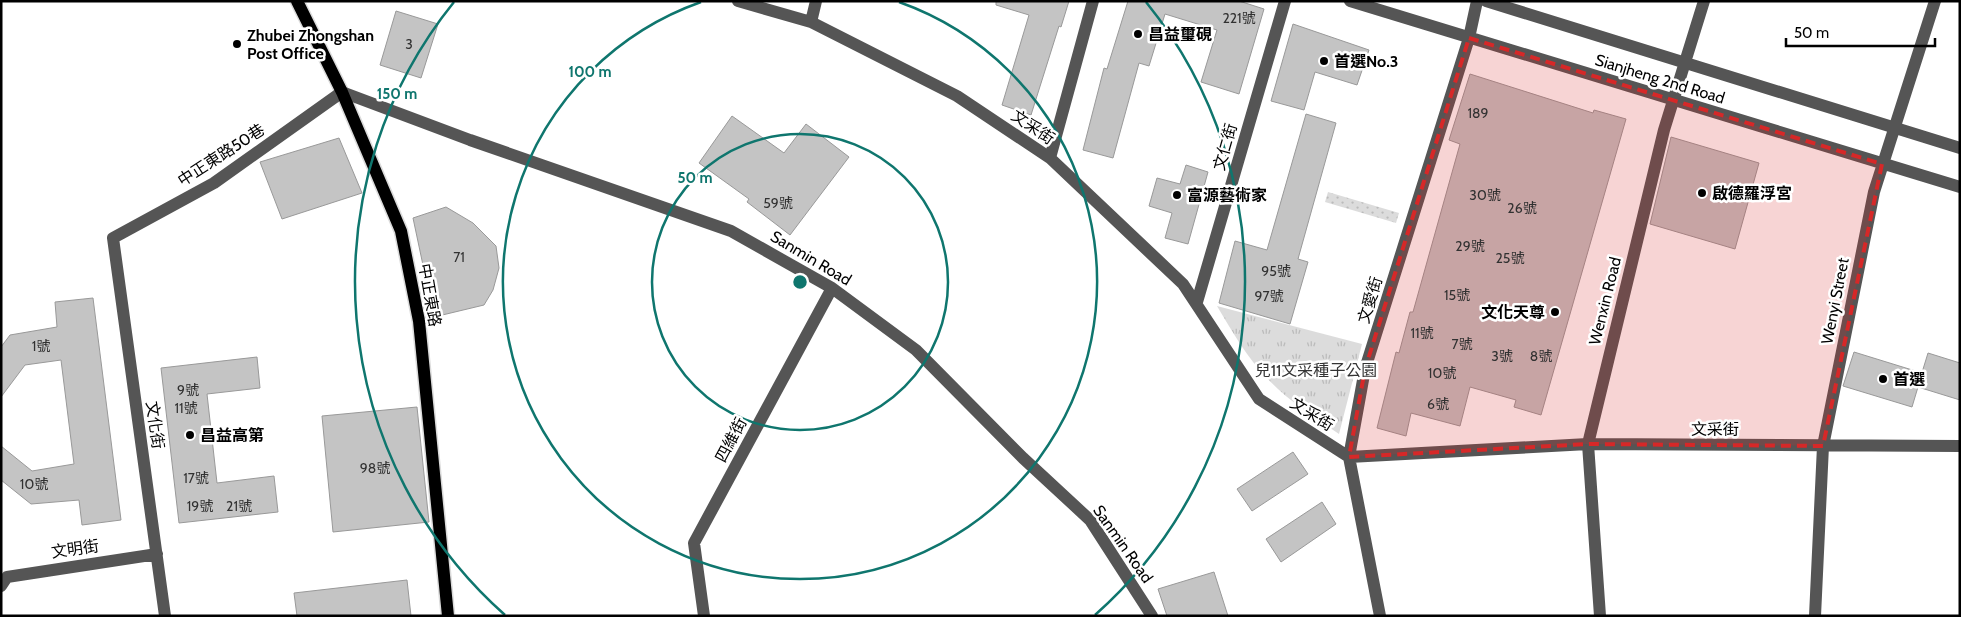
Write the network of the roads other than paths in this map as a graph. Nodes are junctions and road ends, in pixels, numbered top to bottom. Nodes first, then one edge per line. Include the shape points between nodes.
1 (297, 1) edge
2 (738, 1) edge
3 (816, 1) edge
4 (1094, 1) edge
5 (1285, 1) edge
6 (1350, 1) edge
7 (1477, 1) edge
8 (1486, 1) edge
9 (1704, 1) edge
10 (1935, 1) edge
11 (811, 22) junction
12 (1469, 38) junction
13 (1683, 62) junction
14 (342, 92) junction
15 (1672, 100) junction
16 (1893, 127) junction
17 (1960, 148) edge
18 (1050, 158) junction
19 (1882, 164) junction
20 (1960, 187) edge
21 (112, 238) joint
22 (832, 288) junction
23 (1196, 302) junction
24 (1588, 444) junction
25 (1823, 446) junction
26 (1960, 446) edge
27 (1349, 456) junction
28 (157, 554) junction
29 (1, 586) edge
30 (166, 616) edge
31 (448, 616) edge
32 (704, 616) edge
33 (1152, 616) edge
34 (1380, 616) edge
35 (1600, 616) edge
36 (1815, 616) edge

1 - 14 main road, 中正東路
2 - 11 street, 文采街
3 - 11 street
4 - 18 street
5 - 23 street, 文仁街
6 - 12 street, Sianjheng 2nd Road
7 - 12 street, 文愛街
8 - 13 street, Sianjheng 2nd Road
9 - 13 street, Wenxin Road
10 - 16 street, Wenyi Street
11 - 18 street, 文采街 via 957,96
12 - 15 street, Sianjheng 2nd Road
12 - 27 street, 文愛街 via 1365,369
13 - 15 street, Wenxin Road
13 - 16 street, Sianjheng 2nd Road
14 - 21 street, 中正東路50巷 via 214,183
14 - 22 street, Sanmin Road via 731,231
14 - 31 main road, 中正東路 via 399,224 405,249 419,321
15 - 19 street, Sianjheng 2nd Road
15 - 24 street, Wenxin Road
16 - 17 street, Sianjheng 2nd Road
16 - 19 street, Wenyi Street
18 - 23 street, 文采街 via 1183,284
19 - 20 street, Sianjheng 2nd Road
19 - 25 street, Wenyi Street
21 - 28 street, 文化街
22 - 32 street, 四維街 via 694,543
22 - 33 street, Sanmin Road via 916,350 1090,520
23 - 27 street, 文采街 via 1259,399
24 - 25 street, 文采街
24 - 27 street, 文采街
24 - 35 street, Wenxin Road
25 - 26 street, 文采街
25 - 36 street, Wenyi Street
27 - 34 street, 文愛街
28 - 29 street, 文明街 via 7,577
28 - 30 street, 文化街

